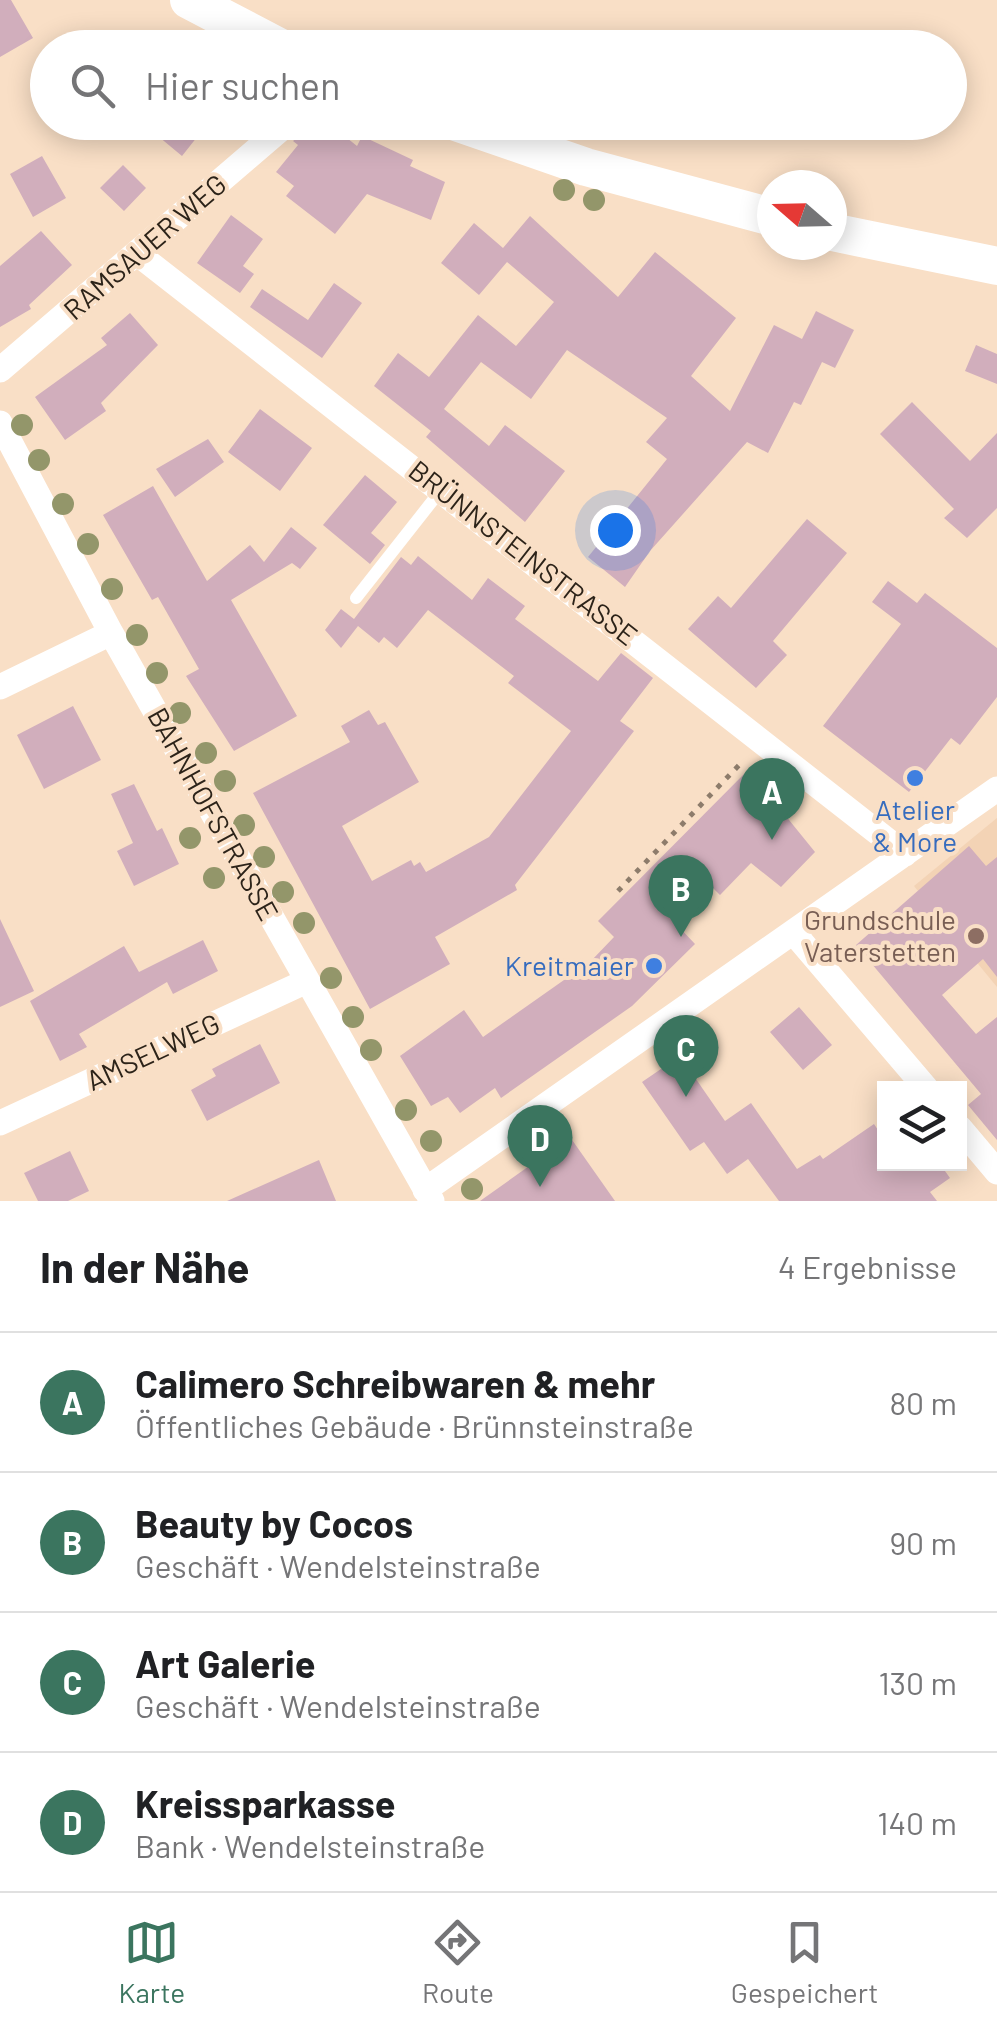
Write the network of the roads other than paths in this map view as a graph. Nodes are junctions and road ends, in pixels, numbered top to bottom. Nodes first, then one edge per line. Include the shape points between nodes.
1 (189, 0) edge
2 (246, 30) edge
3 (270, 140) edge
4 (507, 140) edge
5 (757, 213) edge
6 (847, 235) edge
7 (139, 255) junction
8 (997, 266) edge
9 (0, 370) edge
10 (0, 424) edge
11 (441, 490) junction
12 (356, 598) dead end
13 (111, 633) junction
14 (0, 686) edge
15 (997, 789) edge
16 (905, 854) junction
17 (793, 932) junction
18 (307, 982) junction
19 (920, 1081) edge
20 (0, 1123) edge
21 (967, 1136) edge
22 (997, 1172) edge
23 (428, 1195) edge

1 - 2 street
3 - 7 street, RAMSAUER WEG
4 - 5 street
6 - 8 street
7 - 9 street, RAMSAUER WEG
7 - 11 street, BRÜNNSTEINSTRASSE
10 - 13 street, BAHNHOFSTRASSE
11 - 12 lane
11 - 16 street, BRÜNNSTEINSTRASSE
13 - 14 street
13 - 18 street, BAHNHOFSTRASSE
15 - 16 street
16 - 17 street
17 - 19 street
17 - 23 street
18 - 20 street, AMSELWEG
18 - 23 street, BAHNHOFSTRASSE
21 - 22 street

